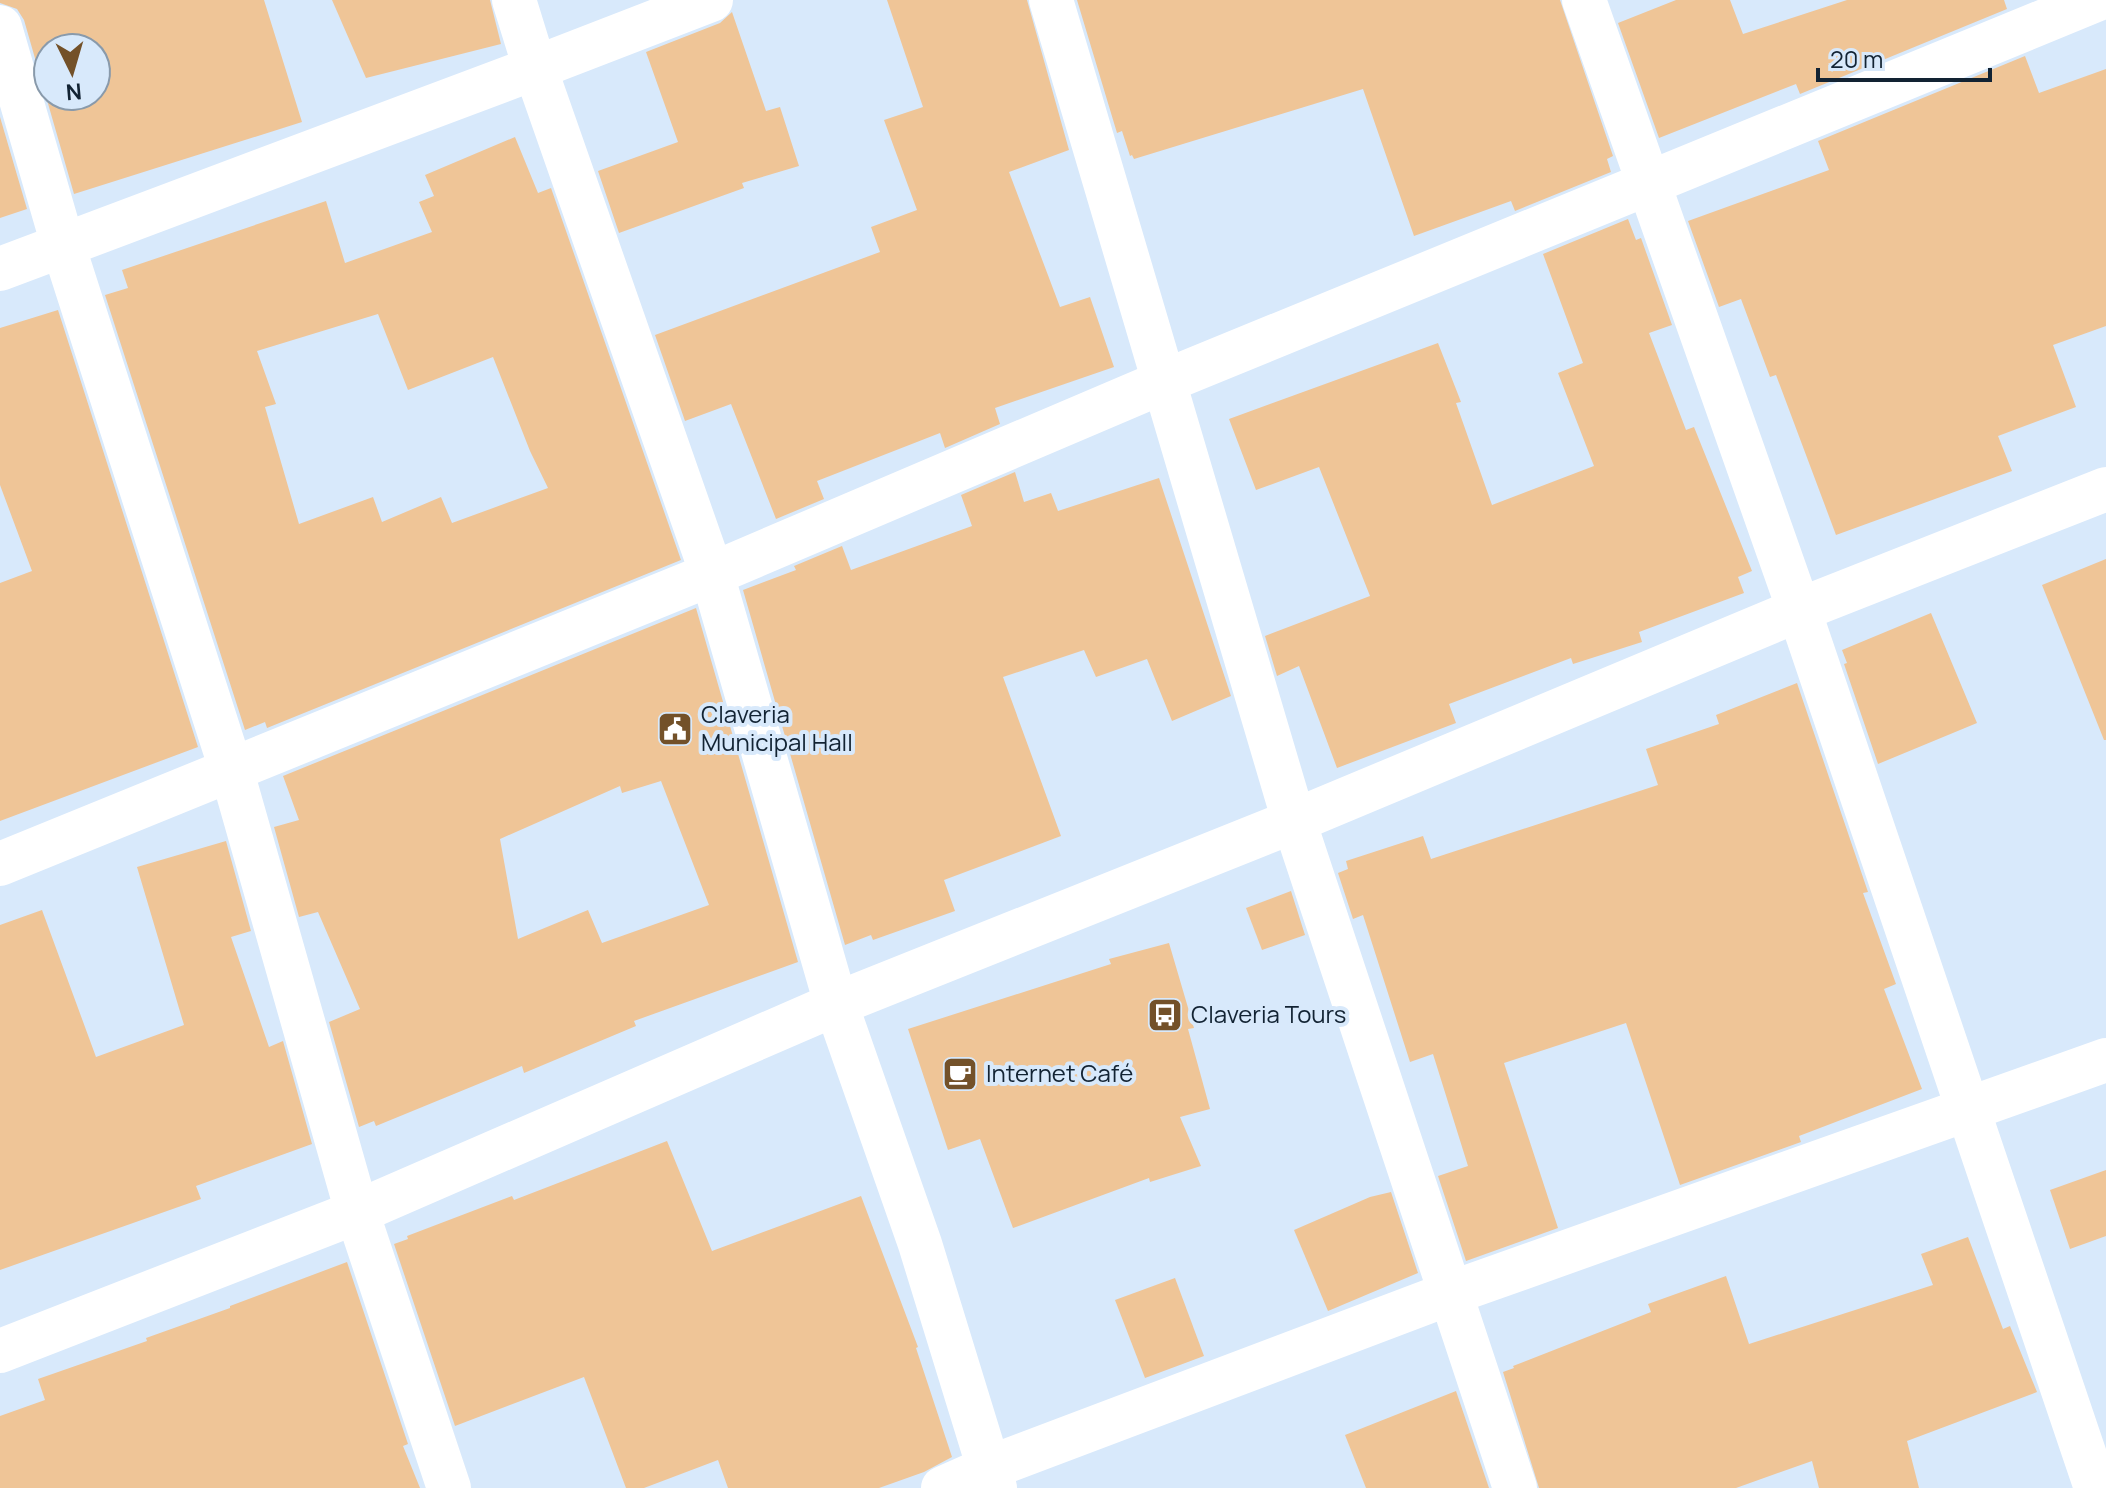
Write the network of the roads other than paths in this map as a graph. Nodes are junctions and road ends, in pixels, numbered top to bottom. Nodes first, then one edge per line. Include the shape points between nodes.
1 (514, 0) edge
2 (711, 0) edge
3 (1051, 0) edge
4 (1584, 0) edge
5 (2096, 0) edge
6 (0, 27) edge
7 (535, 68) junction
8 (1648, 184) junction
9 (63, 245) junction
10 (0, 269) edge
11 (1163, 382) junction
12 (2106, 489) edge
13 (712, 574) junction
14 (1799, 610) junction
15 (232, 772) junction
16 (1294, 821) junction
17 (0, 864) edge
18 (836, 1004) junction
19 (2106, 1060) edge
20 (1970, 1109) junction
21 (357, 1212) junction
22 (1451, 1293) junction
23 (0, 1351) edge
24 (992, 1478) edge
25 (449, 1488) edge
26 (943, 1488) edge
27 (1515, 1488) edge
28 (2096, 1488) edge

1 - 7 street
2 - 7 street
3 - 11 street
4 - 8 street
5 - 8 street
6 - 9 street
7 - 9 street
7 - 13 street
8 - 11 street
8 - 14 street
9 - 10 street
9 - 15 street
11 - 13 street
11 - 16 street
12 - 14 street
13 - 15 street
13 - 18 street
14 - 16 street
14 - 20 street
15 - 17 street
15 - 21 street
16 - 18 street
16 - 22 street
18 - 21 street
18 - 24 street via 920,1244
19 - 20 street
20 - 22 street
20 - 28 street
21 - 23 street
21 - 25 street
22 - 24 street
22 - 27 street
24 - 26 street

